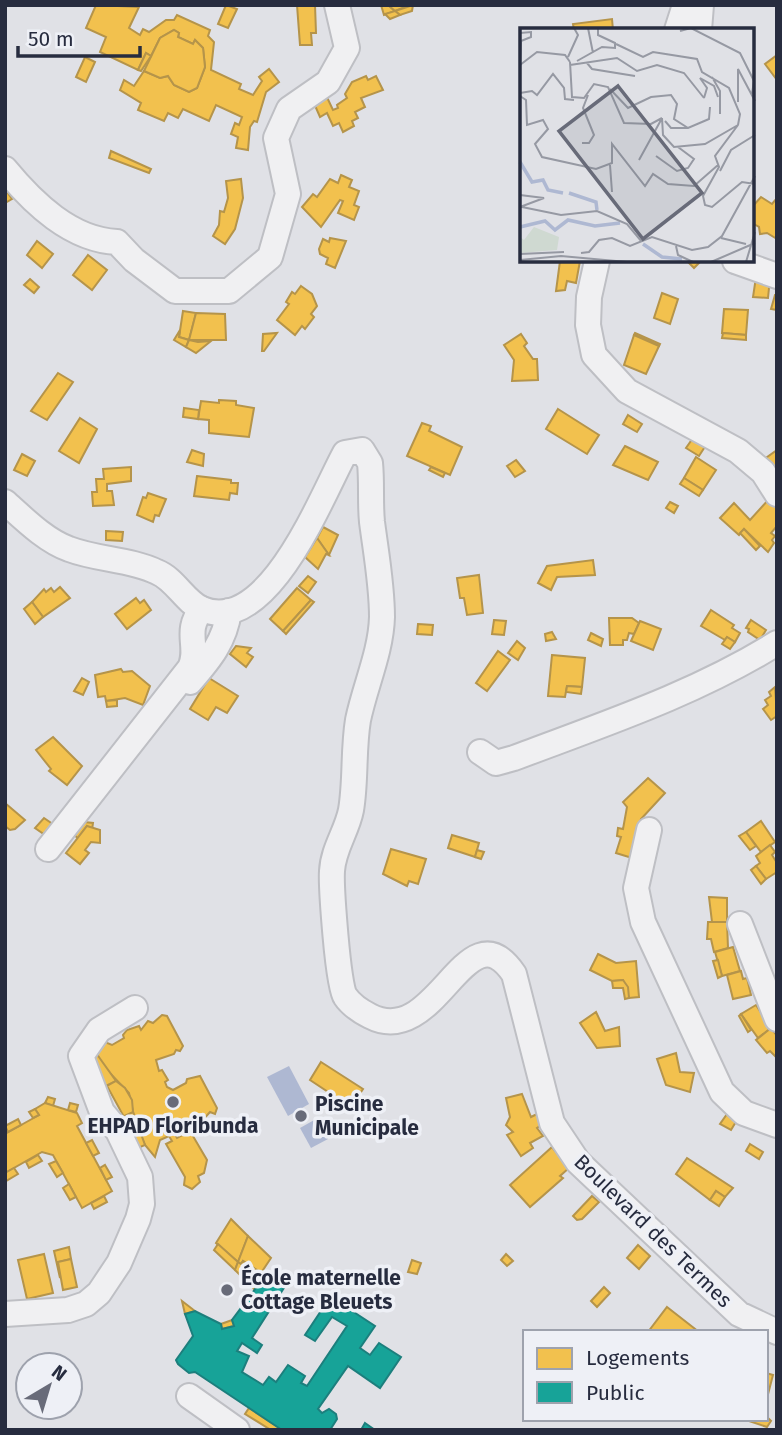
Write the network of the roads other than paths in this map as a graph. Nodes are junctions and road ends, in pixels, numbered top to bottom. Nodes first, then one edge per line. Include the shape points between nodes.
1 (337, 5) edge
2 (685, 5) edge
3 (701, 5) edge
4 (678, 28) edge
5 (699, 28) edge
6 (5, 169) edge
7 (597, 262) edge
8 (738, 262) edge
9 (777, 276) edge
10 (777, 494) edge
11 (5, 502) edge
12 (202, 609) junction
13 (229, 611) junction
14 (777, 643) edge
15 (480, 752) dead end
16 (91, 809) dead end
17 (649, 830) dead end
18 (48, 849) dead end
19 (740, 924) dead end
20 (135, 1008) dead end
21 (777, 1019) edge
22 (777, 1125) edge
23 (5, 1314) edge
24 (777, 1332) edge
25 (189, 1396) dead end
26 (237, 1430) edge

1 - 6 street via 346,48 328,82 289,109 276,138 288,194 270,257 229,290 175,291 117,242 99,241 55,219
2 - 4 street
3 - 5 street
7 - 10 street via 588,325 594,355 627,391 738,452 763,472
8 - 9 street
11 - 12 street via 68,549 159,572
12 - 13 street
12 - 18 street via 191,631 195,657 190,668
13 - 16 street via 226,631 213,655
13 - 24 street, Boulevard des Termes via 258,597 281,573 345,453 362,450 370,463 382,618 358,722 351,812 332,872 338,976 344,995 358,1010 380,1021 399,1023 414,1016 481,954 503,958 514,974 552,1123 563,1143 739,1314
14 - 15 street via 652,706 526,753 496,763
17 - 22 street via 636,888 643,922 722,1092 744,1113
19 - 21 street
20 - 23 street via 99,1030 81,1056 102,1112 118,1131 140,1177 142,1204 130,1238 108,1281 86,1304 68,1310
25 - 26 street

